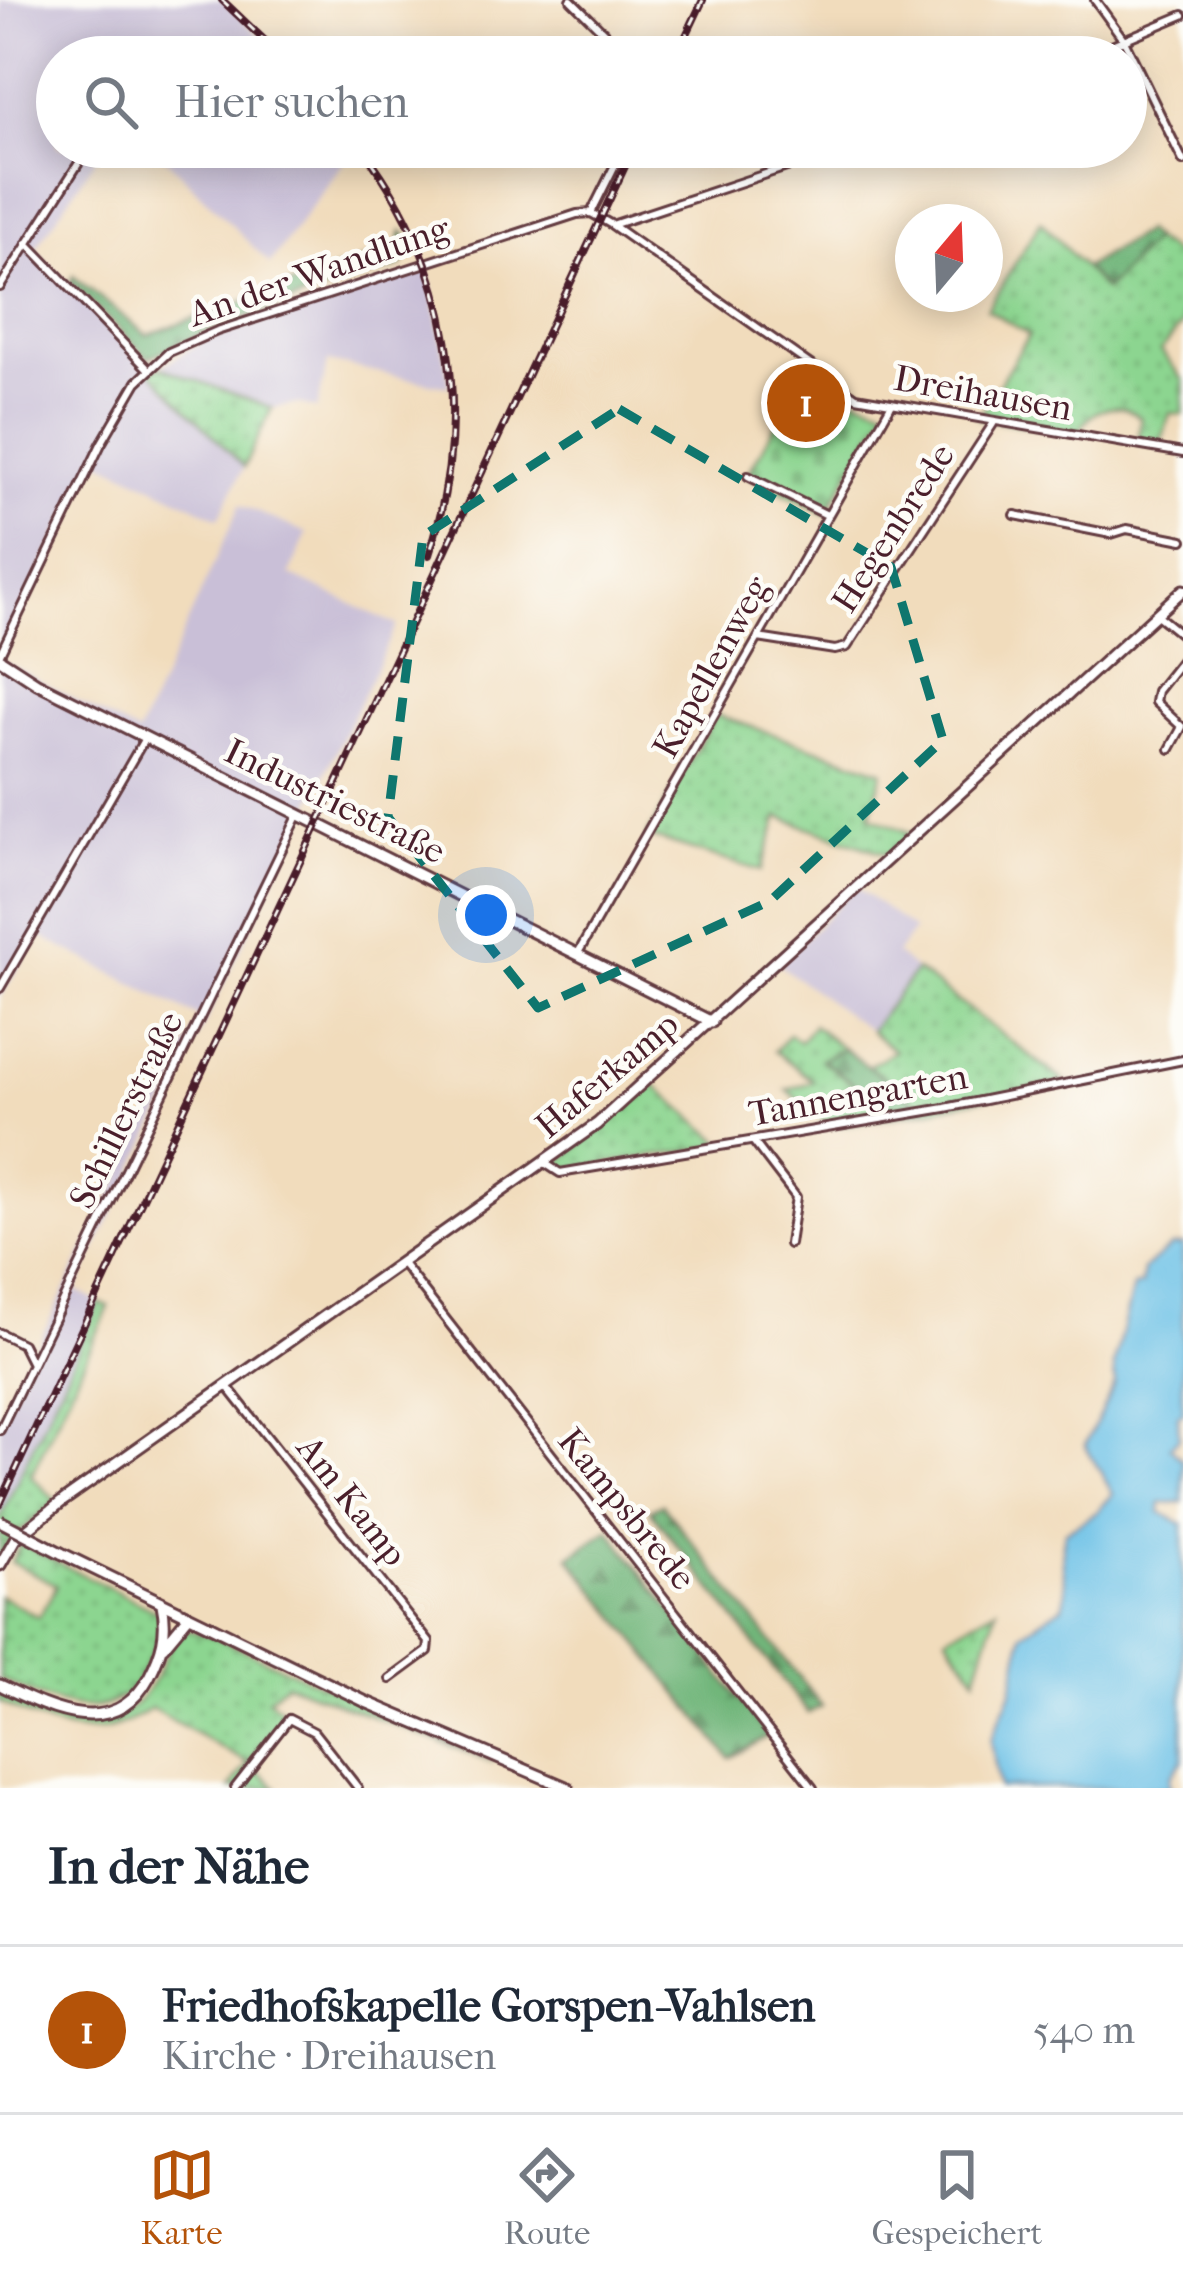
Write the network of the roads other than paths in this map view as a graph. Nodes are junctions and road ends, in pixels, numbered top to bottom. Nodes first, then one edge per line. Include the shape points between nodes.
1 (572, 0) edge
2 (1095, 0) edge
3 (1183, 15) edge
4 (608, 36) edge
5 (1121, 36) edge
6 (1133, 36) edge
7 (1147, 87) edge
8 (1183, 161) edge
9 (75, 168) edge
10 (614, 168) edge
11 (784, 168) edge
12 (591, 213) junction
13 (612, 225) junction
14 (27, 243) junction
15 (0, 287) edge
16 (148, 370) junction
17 (890, 406) junction
18 (993, 423) junction
19 (1183, 453) edge
20 (748, 476) dead end
21 (827, 515) junction
22 (1016, 515) dead end
23 (1183, 540) edge
24 (1183, 590) edge
25 (1157, 615) junction
26 (1183, 636) edge
27 (758, 638) junction
28 (0, 656) edge
29 (1183, 658) edge
30 (146, 738) junction
31 (1169, 748) dead end
32 (300, 813) junction
33 (578, 953) junction
34 (0, 988) edge
35 (712, 1022) junction
36 (1183, 1060) edge
37 (753, 1141) junction
38 (544, 1162) junction
39 (790, 1244) dead end
40 (401, 1262) junction
41 (0, 1333) edge
42 (32, 1368) junction
43 (227, 1386) junction
44 (0, 1430) edge
45 (0, 1521) edge
46 (0, 1564) edge
47 (162, 1604) junction
48 (184, 1615) junction
49 (165, 1634) junction
50 (163, 1647) junction
51 (390, 1679) dead end
52 (0, 1685) edge
53 (235, 1788) edge
54 (358, 1788) edge
55 (568, 1788) edge
56 (813, 1788) edge

1 - 4 street
2 - 5 street
3 - 6 street
7 - 8 street
9 - 14 street
10 - 12 street
11 - 13 street
12 - 13 street
12 - 16 street, An der Wandlung via 217,331
13 - 17 street, Dreihausen via 843,391
14 - 15 street
14 - 16 street
16 - 28 street, An der Wandlung via 101,444
17 - 18 street, Dreihausen
17 - 21 street, Kapellenweg
18 - 19 street, Dreihausen
18 - 27 street, Hegenbrede via 847,646
20 - 21 street
21 - 27 street, Kapellenweg
22 - 23 street
24 - 25 street, Haferkamp
25 - 26 street
25 - 35 street, Haferkamp
27 - 33 street, Kapellenweg
28 - 30 street, Industriestraße
29 - 31 street via 1155,702 1182,727
30 - 32 street, Industriestraße
30 - 34 street
32 - 33 street, Industriestraße
32 - 42 street, Schillerstraße
33 - 35 street, Industriestraße
35 - 38 street, Haferkamp
36 - 37 street, Tannengarten
37 - 38 street, Tannengarten via 560,1173
37 - 39 street via 796,1197
38 - 40 street, Haferkamp
40 - 43 street, Haferkamp
40 - 56 street, Kampsbrede
41 - 42 street via 31,1353
42 - 44 street, Schillerstraße
43 - 46 street, Haferkamp via 15,1539
43 - 51 street, Am Kamp via 429,1642
45 - 47 street, bridge
47 - 48 street
47 - 49 street
48 - 49 street
48 - 50 street
48 - 55 street
49 - 50 street
50 - 52 street via 145,1684 107,1714 73,1716
53 - 54 street via 289,1719 314,1732

